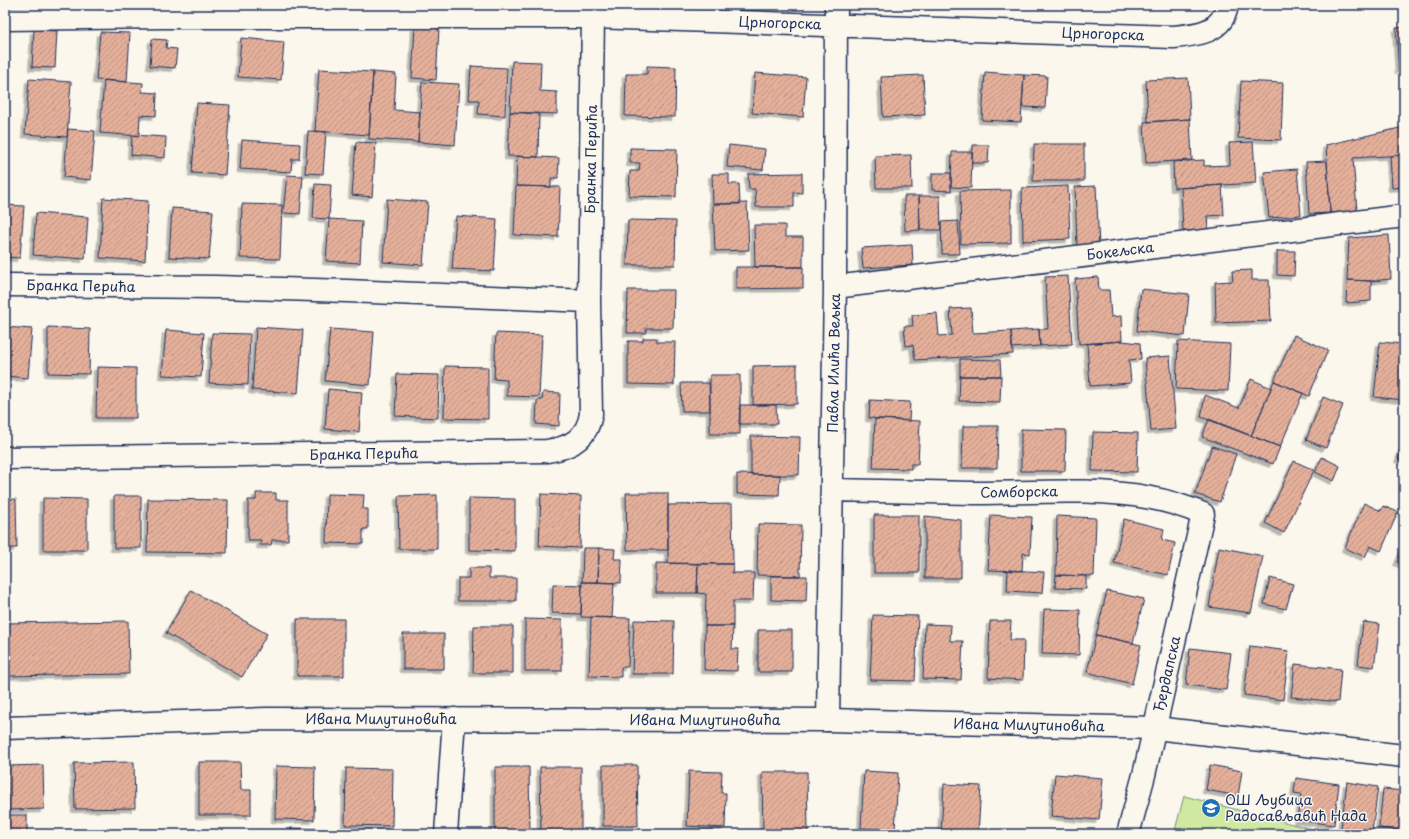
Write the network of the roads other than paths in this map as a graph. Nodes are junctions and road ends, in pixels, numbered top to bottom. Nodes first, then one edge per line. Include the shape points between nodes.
1 (1227, 5) edge
2 (837, 15) edge
3 (593, 17) junction
4 (5, 19) edge
5 (1404, 216) edge
6 (5, 285) edge
7 (835, 287) junction
8 (590, 301) junction
9 (5, 458) edge
10 (832, 490) junction
11 (1203, 514) joint
12 (454, 719) junction
13 (828, 720) junction
14 (5, 728) edge
15 (1155, 728) junction
16 (1404, 756) edge
17 (446, 834) edge
18 (1128, 834) edge

1 - 2 street, Црногорска via 1218,24 1205,33 1173,37
2 - 3 street, Црногорска
2 - 7 street, Павла Илића Вељка
3 - 4 street, Црногорска
3 - 8 street, Бранка Перића
5 - 7 street, Бокељска
6 - 8 street, Бранка Перића via 225,287
7 - 10 street, Павла Илића Вељка
8 - 9 street, Бранка Перића via 591,414 589,424 579,439 561,449
10 - 11 street, Сомборска via 1058,491 1118,494 1151,498 1184,506
10 - 13 street, Павла Илића Вељка
11 - 15 street, Ђердапска
12 - 13 street, Ивана Милутиновића
12 - 14 street, Ивана Милутиновића via 266,719
12 - 17 street
13 - 15 street, Ивана Милутиновића
15 - 16 street, Ивана Милутиновића
15 - 18 street, Ђердапска

